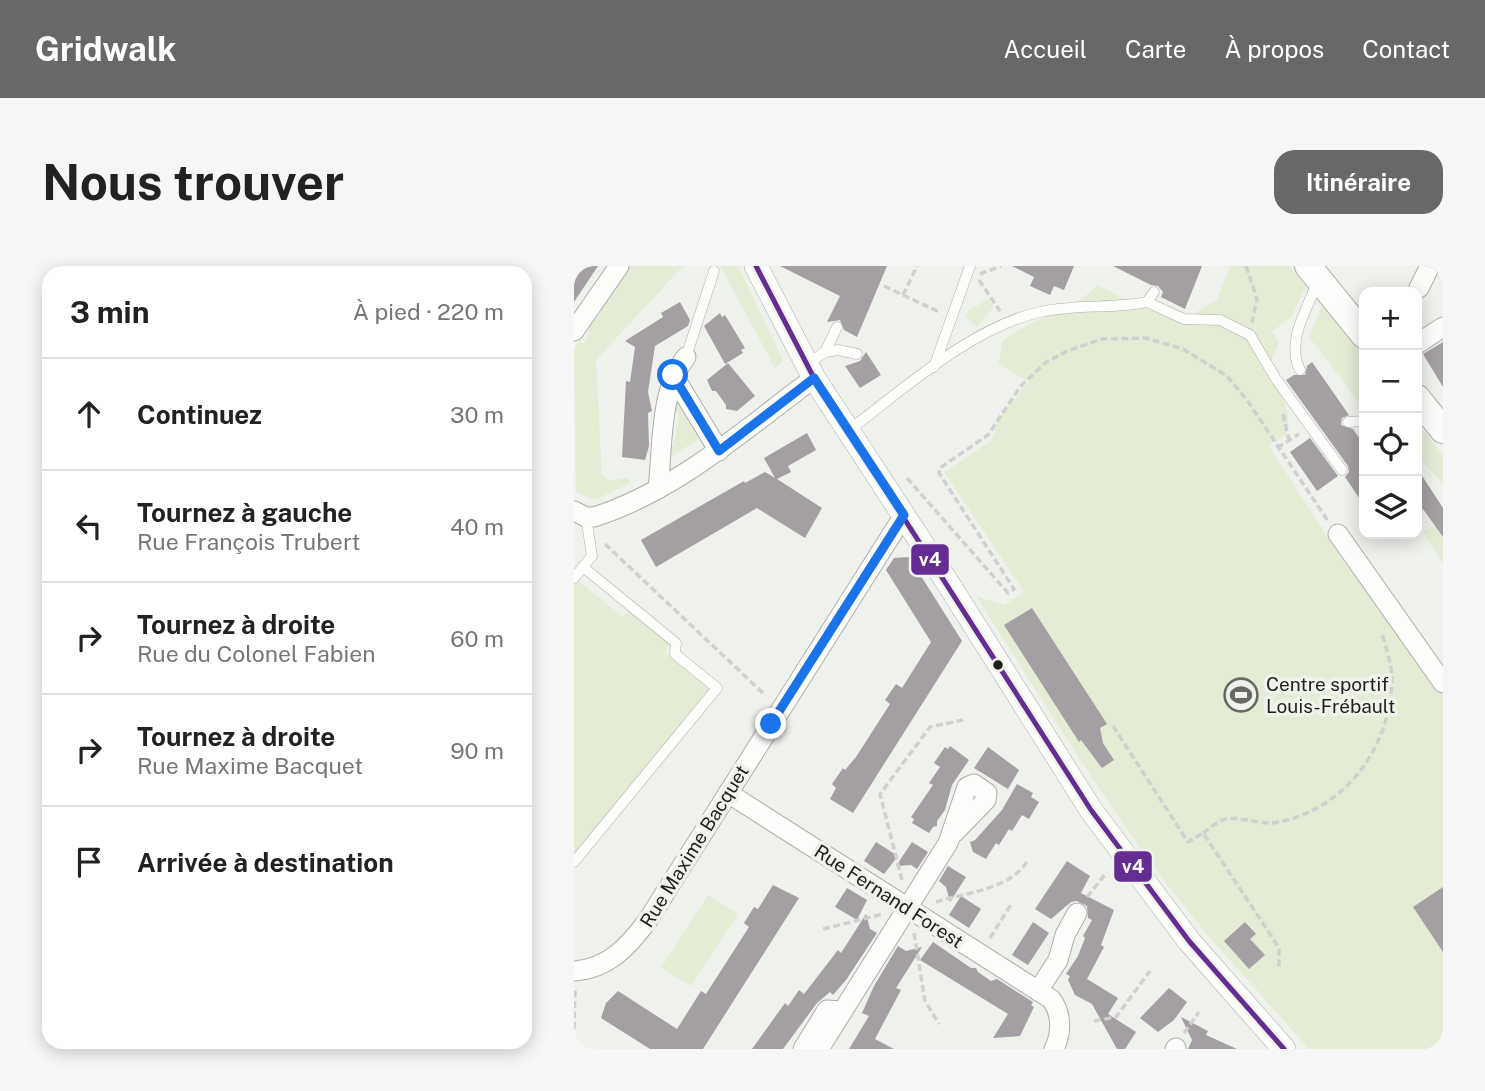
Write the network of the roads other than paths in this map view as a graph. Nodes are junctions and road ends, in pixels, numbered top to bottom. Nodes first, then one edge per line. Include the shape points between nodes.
1 (619, 266) edge
2 (756, 266) edge
3 (970, 266) edge
4 (1430, 266) edge
5 (714, 271) dead end
6 (1313, 273) edge
7 (1420, 287) edge
8 (1154, 292) dead end
9 (1147, 302) junction
10 (837, 327) dead end
11 (1443, 327) edge
12 (1359, 329) edge
13 (574, 331) edge
14 (1422, 341) edge
15 (825, 352) junction
16 (857, 354) dead end
17 (686, 356) joint
18 (934, 368) junction
19 (1300, 370) dead end
20 (810, 371) junction
21 (673, 375) junction
22 (1422, 408) edge
23 (1359, 421) edge
24 (1348, 422) dead end
25 (849, 430) junction
26 (1443, 430) edge
27 (719, 451) junction
28 (1342, 470) dead end
29 (658, 489) junction
30 (580, 514) edge
31 (904, 515) junction
32 (1338, 534) road end
33 (583, 567) junction
34 (574, 578) edge
35 (1443, 683) edge
36 (728, 793) junction
37 (954, 833) dead end
38 (574, 862) edge
39 (908, 908) junction
40 (1077, 913) dead end
41 (574, 971) edge
42 (1044, 995) junction
43 (842, 1011) junction
44 (803, 1049) edge
45 (819, 1049) edge
46 (1054, 1049) edge
47 (1284, 1049) edge

1 - 13 street
2 - 20 street
3 - 18 lane
4 - 7 street
5 - 17 lane
6 - 12 main road
6 - 19 lane via 1297,335 1295,355
8 - 9 lane
9 - 18 lane via 1039,312 975,338
9 - 28 lane via 1184,319 1220,320 1250,335
10 - 15 lane
11 - 14 street
15 - 16 lane
15 - 20 lane
17 - 21 street
18 - 25 lane
20 - 25 street
20 - 27 street
21 - 27 street
21 - 29 street
22 - 26 main road
23 - 24 lane
25 - 31 street
27 - 29 street
29 - 30 street via 602,514
30 - 33 lane via 592,556
31 - 36 street, Rue Maxime Bacquet
31 - 47 street via 1120,851 1189,941
32 - 35 street
33 - 34 lane
33 - 38 lane via 676,643 675,654 717,688
36 - 39 street, Rue Fernand Forest
36 - 41 street, Rue Maxime Bacquet via 664,898 629,945 596,968
37 - 39 street
39 - 42 street, Rue Fernand Forest
39 - 43 street
40 - 42 street
42 - 46 street via 1058,1008
43 - 44 street via 827,1010
43 - 45 street

